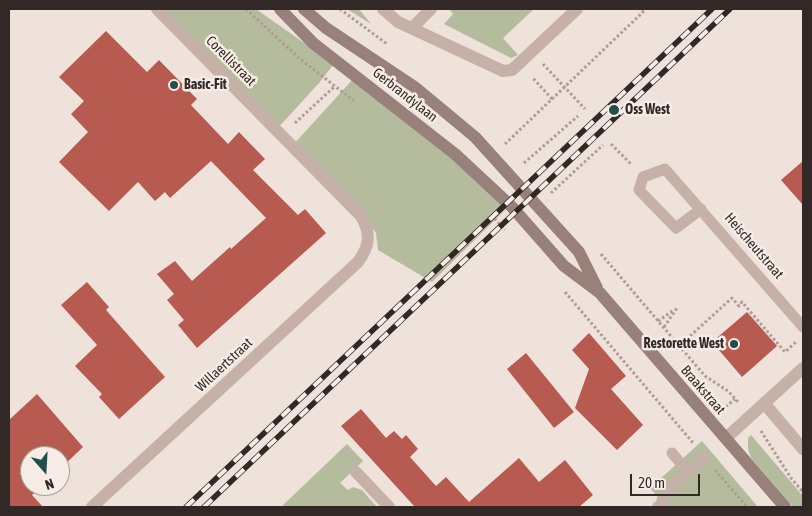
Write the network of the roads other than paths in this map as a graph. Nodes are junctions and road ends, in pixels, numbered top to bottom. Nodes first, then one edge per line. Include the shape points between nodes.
1 (157, 9) edge
2 (280, 9) edge
3 (304, 9) edge
4 (382, 9) edge
5 (431, 9) edge
6 (577, 9) edge
7 (412, 28) junction
8 (526, 194) joint
9 (512, 207) joint
10 (701, 209) junction
11 (369, 240) joint
12 (600, 292) junction
13 (803, 327) edge
14 (803, 368) edge
15 (764, 403) junction
16 (726, 438) junction
17 (803, 449) edge
18 (672, 453) dead end
19 (705, 457) road end
20 (356, 472) dead end
21 (689, 473) junction
22 (92, 507) edge
23 (389, 507) edge
24 (660, 507) edge
25 (785, 507) edge

1 - 11 street, Corellistraat via 361,216 368,227
2 - 9 street, Gerbrandylaan via 313,43 455,154
3 - 8 street, Gerbrandylaan via 326,28 416,88 475,137
4 - 7 street
5 - 7 street
6 - 7 street via 512,70 503,72
8 - 12 street, Braakstraat via 579,252
9 - 12 street, Braakstraat via 564,266
10 - 10 lane, Heischeutstraat via 676,228 639,190 644,177 665,169
10 - 13 lane, Heischeutstraat
11 - 22 street, Willaertstraat via 366,252 358,262
12 - 16 street, Braakstraat
14 - 15 street
15 - 16 street, Braakstraat
15 - 17 street
16 - 25 street, Braakstraat
18 - 21 lane
19 - 21 lane
20 - 23 street
21 - 24 lane via 665,492

